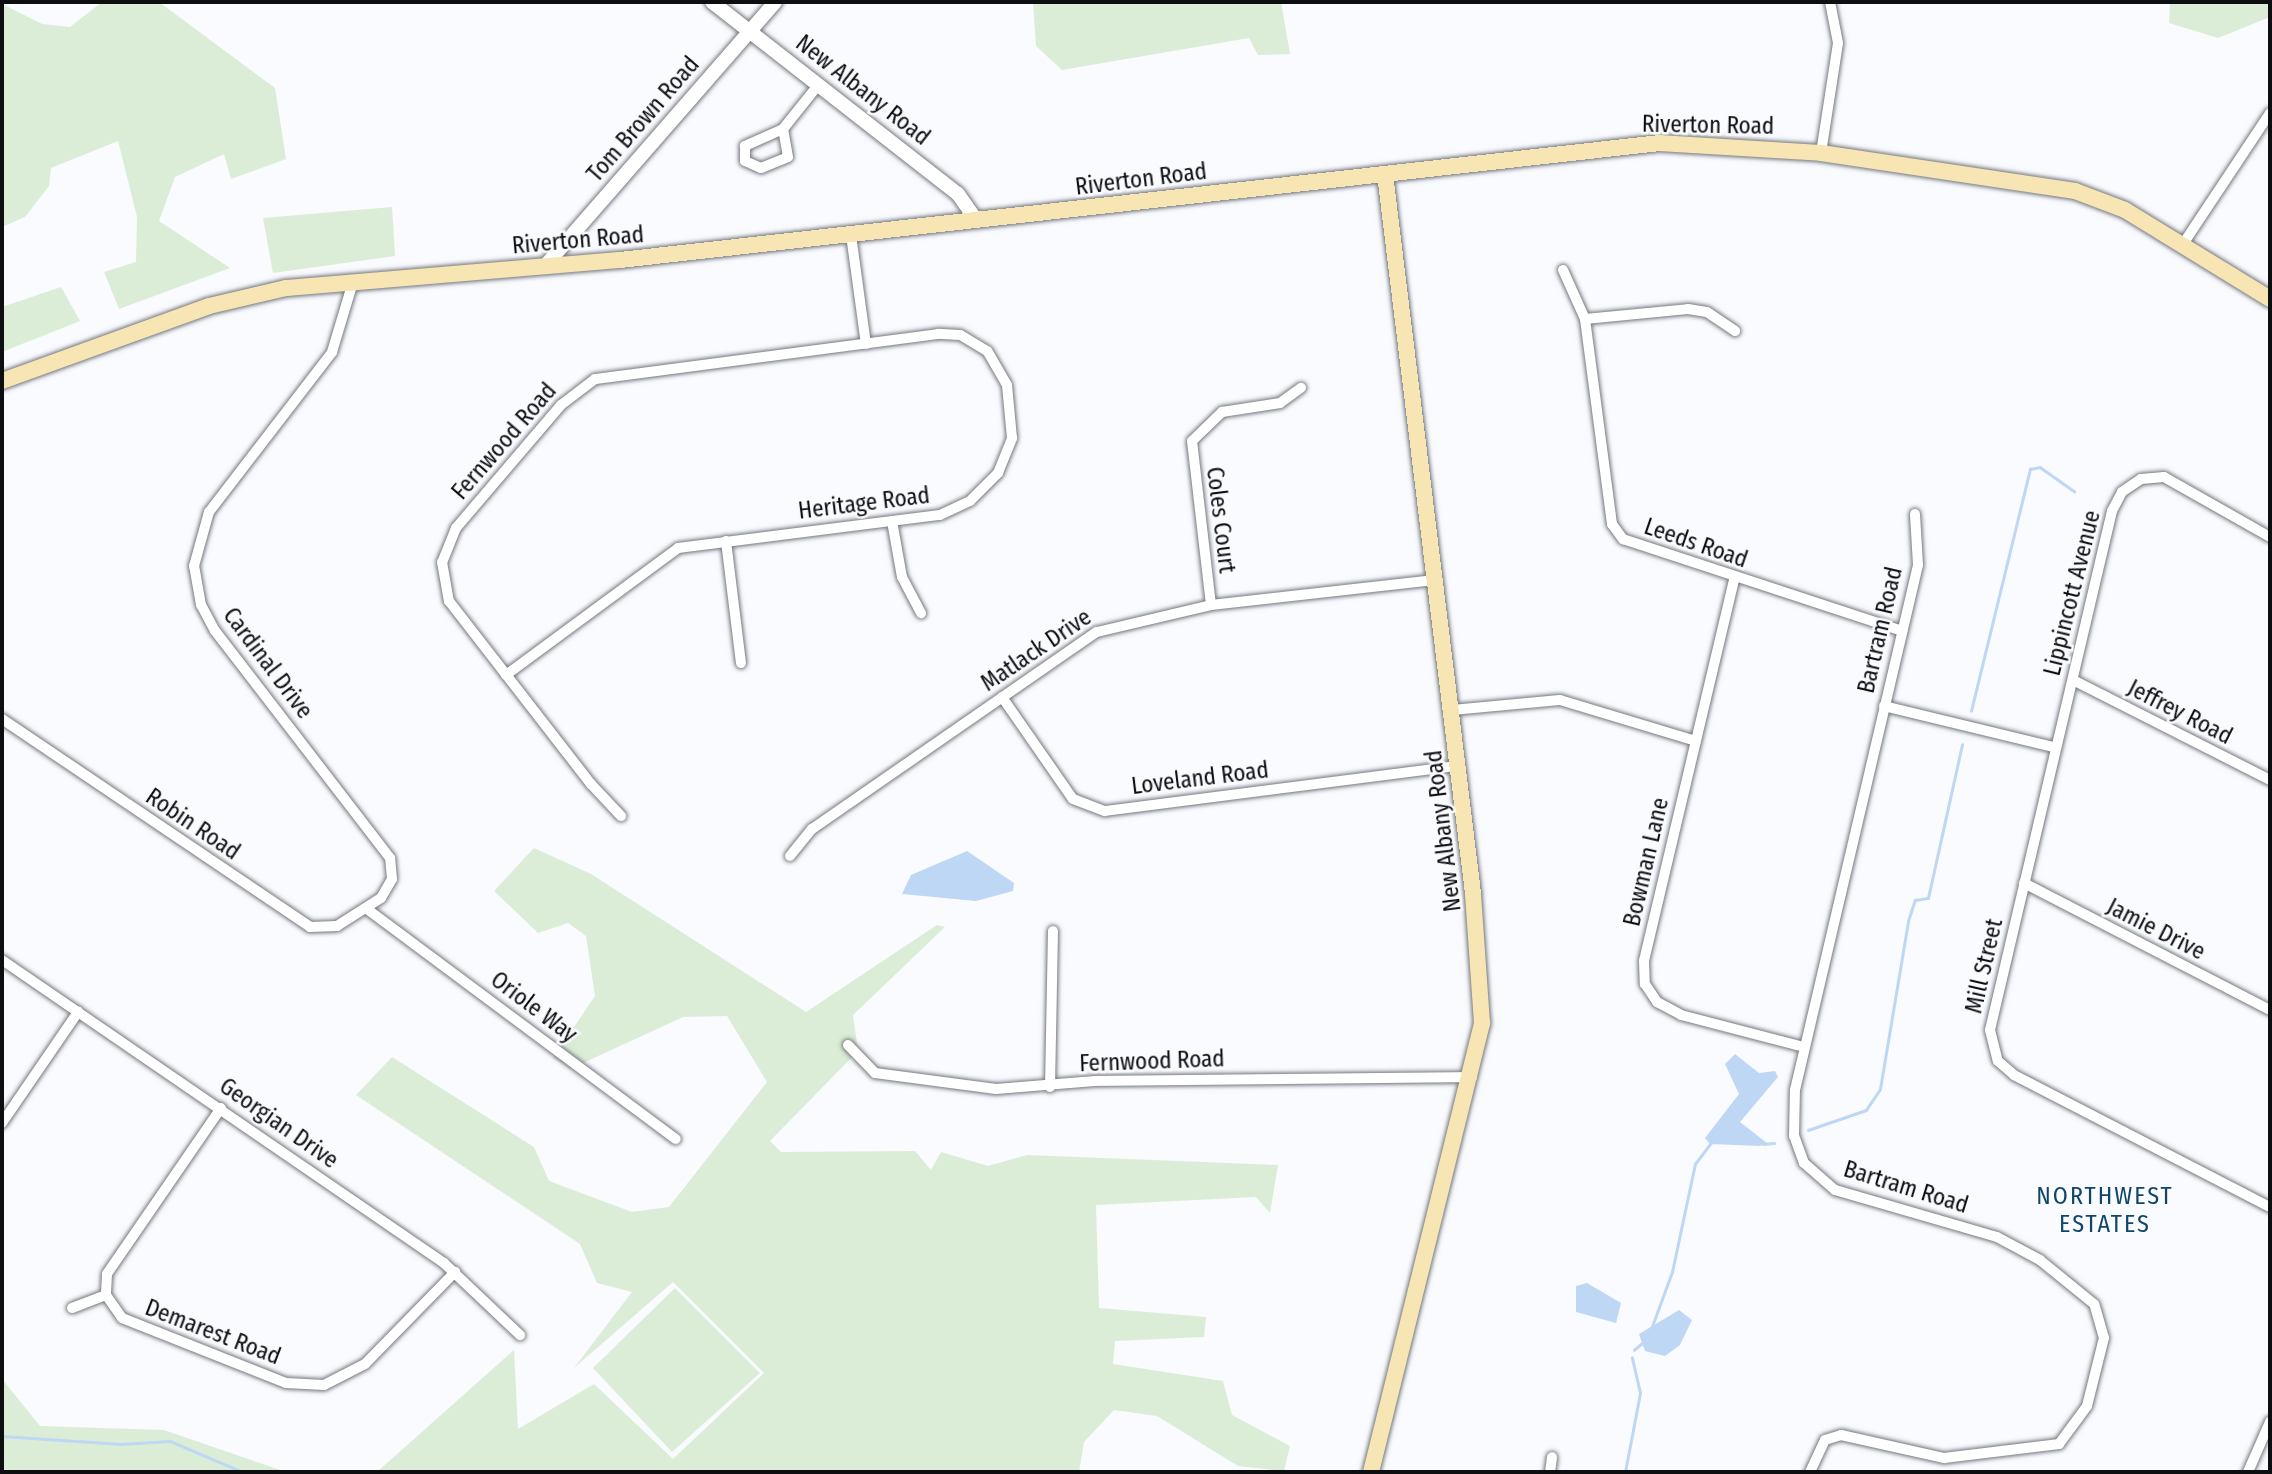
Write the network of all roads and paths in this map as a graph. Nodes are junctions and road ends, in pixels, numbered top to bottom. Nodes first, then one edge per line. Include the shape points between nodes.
1 (712, 2) edge
2 (775, 2) edge
3 (1830, 2) edge
4 (750, 30) junction
5 (819, 84) junction
6 (2270, 113) edge
7 (783, 130) junction
8 (1821, 153) junction
9 (1385, 174) junction
10 (977, 221) junction
11 (851, 235) junction
12 (2181, 247) junction
13 (545, 266) junction
14 (1563, 270) dead end
15 (353, 282) junction
16 (2270, 299) edge
17 (1585, 319) junction
18 (1735, 331) dead end
19 (866, 344) junction
20 (2, 381) edge
21 (1301, 388) dead end
22 (1915, 514) dead end
23 (892, 521) junction
24 (2270, 537) edge
25 (726, 541) junction
26 (1435, 580) junction
27 (1734, 580) junction
28 (1211, 605) junction
29 (921, 613) dead end
30 (1902, 631) junction
31 (741, 663) dead end
32 (506, 675) junction
33 (2073, 680) junction
34 (1002, 697) junction
35 (1884, 706) junction
36 (1452, 710) junction
37 (2, 719) edge
38 (1696, 741) junction
39 (2054, 747) junction
40 (1458, 766) junction
41 (2270, 780) edge
42 (621, 816) dead end
43 (790, 856) dead end
44 (2024, 883) junction
45 (368, 909) junction
46 (1054, 931) dead end
47 (2, 960) edge
48 (2270, 1010) edge
49 (78, 1012) junction
50 (848, 1045) dead end
51 (1804, 1047) junction
52 (1472, 1077) junction
53 (1050, 1087) junction
54 (220, 1108) junction
55 (2, 1123) edge
56 (676, 1139) dead end
57 (2270, 1207) edge
58 (455, 1272) junction
59 (106, 1295) junction
60 (72, 1308) dead end
61 (520, 1335) dead end
62 (2270, 1422) edge
63 (1552, 1457) dead end
64 (1371, 1472) edge
65 (1550, 1472) edge
66 (1810, 1472) edge
67 (2248, 1472) edge

1 - 4 street, New Albany Road
2 - 4 street, Tom Brown Road
3 - 8 street via 1838,43
4 - 5 street, New Albany Road
4 - 13 street, Tom Brown Road
5 - 7 street
5 - 10 street, New Albany Road via 958,194
6 - 12 street
7 - 7 street via 788,156 782,163 761,167 745,161 745,146
8 - 9 main road, Riverton Road via 1659,143
8 - 12 main road, Riverton Road via 2075,191 2125,210
9 - 10 main road, Riverton Road
9 - 26 main road, New Albany Road
10 - 11 main road, Riverton Road
11 - 13 main road, Riverton Road
11 - 19 street
12 - 16 main road, Riverton Road
13 - 15 main road, Riverton Road
14 - 17 street, Leeds Road
15 - 20 main road, Riverton Road via 209,306
15 - 45 street, Cardinal Drive via 332,352 209,512 194,566 201,606 215,631 390,858 392,879
17 - 18 street via 1688,309 1707,313
17 - 27 street, Leeds Road via 1616,531 1642,550
19 - 23 street, Heritage Road via 938,334 979,344 999,366 1012,417 1008,456 970,502 940,515
19 - 32 street, Fernwood Road via 619,372 583,385 561,405 456,528 442,562 449,601
21 - 28 street, Coles Court via 1280,403 1222,412 1192,442
22 - 30 street, Bartram Road via 1919,553
23 - 25 street, Heritage Road
23 - 29 street via 902,577
24 - 33 street, Lippincott Avenue via 2164,477 2141,479 2122,492 2112,511
25 - 31 street
25 - 32 street, Heritage Road via 690,545 657,559
26 - 28 street, Matlack Drive
26 - 36 main road, New Albany Road
27 - 30 street, Leeds Road
27 - 38 street, Bowman Lane
28 - 34 street, Matlack Drive via 1097,632
30 - 35 street, Bartram Road
32 - 42 street, Fernwood Road
33 - 39 street, Lippincott Avenue
33 - 41 street, Jeffrey Road
34 - 40 street, Loveland Road via 1073,799 1105,811
34 - 43 street, Matlack Drive via 813,829
35 - 39 street
35 - 51 street, Bartram Road
36 - 38 street via 1560,700
36 - 40 main road, New Albany Road
37 - 45 street, Robin Road via 310,927 337,926
38 - 51 street, Bowman Lane via 1644,961 1645,984 1657,1002 1681,1015
39 - 44 street, Mill Street
40 - 52 main road, New Albany Road via 1481,987
44 - 48 street, Jamie Drive
44 - 57 street, Mill Street via 1990,1030 1998,1061
45 - 56 street, Oriole Way
46 - 53 street
47 - 49 street, Georgian Drive
49 - 54 street, Georgian Drive
49 - 55 street
50 - 53 street, Fernwood Road via 863,1066 886,1076 996,1089
51 - 66 street, Bartram Road via 1792,1121 1798,1150 1813,1174 1849,1195 2012,1243 2087,1296 2099,1314 2104,1338 2087,1406 2059,1444 1944,1458 1841,1435 1825,1440
52 - 53 street, Fernwood Road via 1095,1081
52 - 64 main road, New Albany Road
54 - 58 street, Georgian Drive
54 - 59 street via 107,1274
58 - 59 street, Demarest Road via 365,1364 336,1383 312,1387 130,1322
58 - 61 street, Georgian Drive
59 - 60 street
62 - 67 street
63 - 65 street

